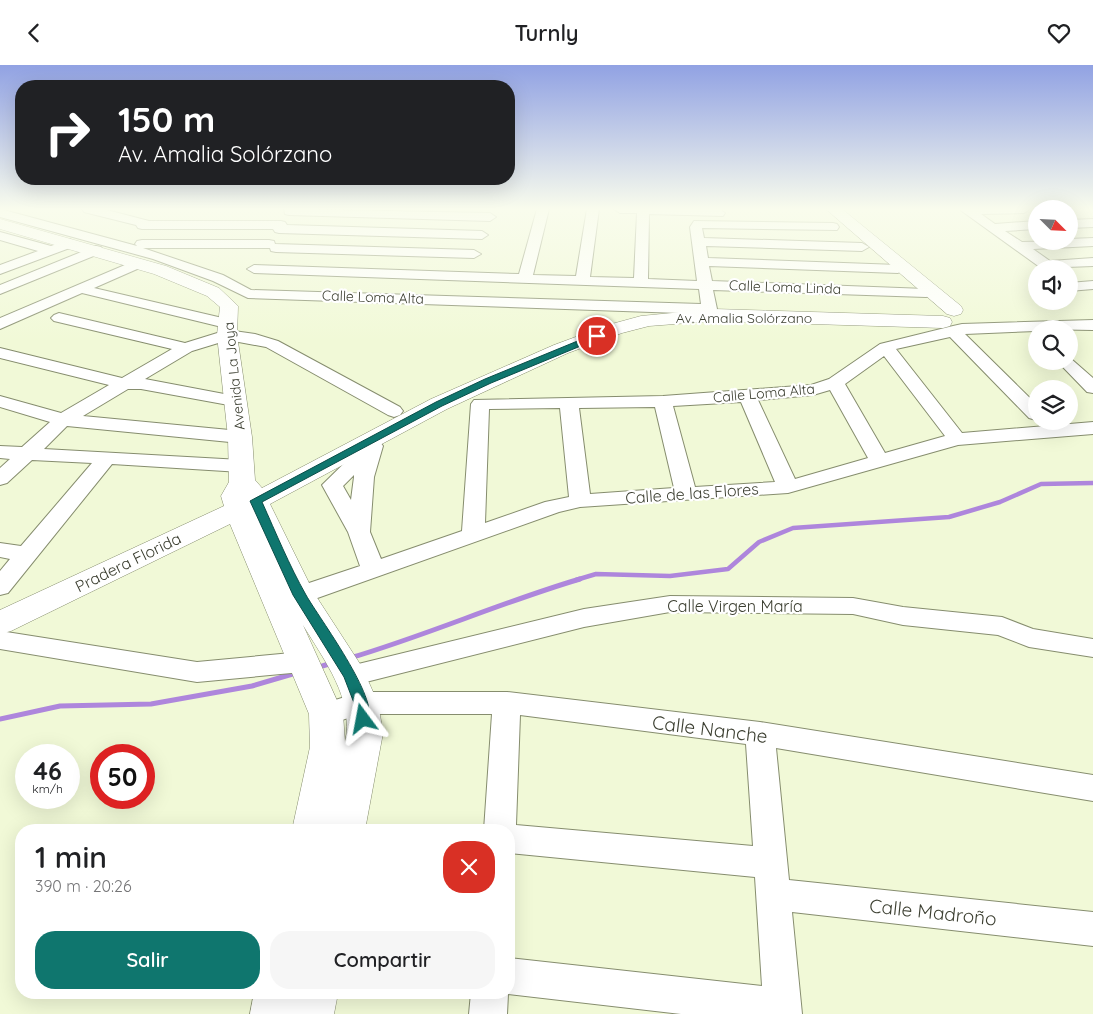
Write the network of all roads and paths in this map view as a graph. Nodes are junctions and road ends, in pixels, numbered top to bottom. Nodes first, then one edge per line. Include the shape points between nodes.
1 (43, 253) edge
2 (88, 253) edge
3 (103, 253) edge
4 (167, 253) edge
5 (268, 253) edge
6 (456, 253) edge
7 (532, 253) edge
8 (586, 253) edge
9 (642, 253) edge
10 (701, 253) edge
11 (873, 253) edge
12 (879, 253) edge
13 (1024, 253) edge
14 (474, 254) joint
15 (1035, 260) edge
16 (702, 262) junction
17 (1093, 262) edge
18 (1078, 264) edge
19 (259, 269) junction
20 (898, 269) junction
21 (0, 270) edge
22 (141, 271) junction
23 (465, 276) junction
24 (525, 278) junction
25 (582, 280) junction
26 (641, 282) junction
27 (704, 284) junction
28 (124, 286) dead end
29 (81, 289) junction
30 (0, 290) edge
31 (244, 292) junction
32 (926, 293) junction
33 (106, 295) junction
34 (457, 300) junction
35 (709, 309) junction
36 (943, 317) junction
37 (59, 318) dead end
38 (227, 321) junction
39 (0, 324) edge
40 (1093, 325) edge
41 (1078, 326) edge
42 (1028, 329) edge
43 (0, 344) edge
44 (886, 347) junction
45 (186, 348) junction
46 (0, 353) edge
47 (1074, 370) edge
48 (134, 382) junction
49 (835, 383) junction
50 (1093, 388) edge
51 (747, 397) junction
52 (0, 401) edge
53 (234, 401) junction
54 (663, 401) junction
55 (569, 403) junction
56 (1028, 406) edge
57 (394, 411) dead end
58 (63, 420) junction
59 (1078, 427) edge
60 (1093, 428) edge
61 (1028, 429) edge
62 (240, 437) junction
63 (957, 439) junction
64 (0, 452) edge
65 (27, 454) junction
66 (106, 459) junction
67 (880, 461) junction
68 (0, 479) edge
69 (788, 487) junction
70 (244, 491) junction
71 (686, 493) junction
72 (580, 501) junction
73 (359, 532) junction
74 (472, 535) junction
75 (0, 550) edge
76 (25, 554) junction
77 (373, 568) junction
78 (0, 587) edge
79 (300, 595) junction
80 (0, 603) edge
81 (0, 623) edge
82 (0, 640) edge
83 (1093, 648) edge
84 (304, 668) junction
85 (348, 675) junction
86 (507, 703) junction
87 (326, 714) junction
88 (760, 734) junction
89 (1093, 788) edge
90 (312, 824) edge
91 (347, 824) edge
92 (500, 824) edge
93 (515, 840) edge
94 (772, 879) junction
95 (1093, 929) edge
96 (515, 977) edge
97 (276, 999) edge
98 (314, 999) edge
99 (489, 999) edge
100 (783, 1010) edge
101 (273, 1014) edge
102 (311, 1014) edge
103 (488, 1014) edge

1 - 21 street
2 - 30 street
3 - 22 main road, Avenida La Joya
4 - 31 street
5 - 19 street
6 - 14 street
7 - 24 street
8 - 25 street
9 - 26 street
10 - 16 street
11 - 36 main road
12 - 20 main road
13 - 15 street
14 - 23 street
16 - 20 street
16 - 27 street
17 - 18 street
19 - 23 street, Calle Loma Linda
19 - 31 street
20 - 32 main road
22 - 29 street
22 - 38 main road, Avenida La Joya via 160,270 213,292
23 - 24 street, Calle Loma Linda
23 - 34 street
24 - 25 street, Calle Loma Linda
25 - 26 street, Calle Loma Linda
26 - 27 street, Calle Loma Linda
27 - 32 street, Calle Loma Linda
27 - 35 street
28 - 33 street
29 - 33 street
29 - 39 street
31 - 34 street, Calle Loma Alta
31 - 38 street
32 - 36 main road
33 - 38 street
34 - 35 street, Calle Loma Alta
35 - 36 main road, Av. Amalia Solórzano
35 - 70 main road, Av. Amalia Solórzano via 661,312 626,319 578,335 473,380
36 - 42 street, Calle Loma Alta via 962,329
36 - 44 street, Calle Loma Alta
36 - 56 street
36 - 70 main road, Av. Amalia Solórzano via 714,315 648,320 561,349 355,447
37 - 45 street
38 - 45 street
38 - 53 main road, Avenida La Joya
38 - 57 street via 255,339 272,344
40 - 41 street, Calle Loma Alta
43 - 48 street
44 - 49 street, Calle Loma Alta
44 - 63 street
45 - 48 street
46 - 48 street
47 - 50 street
48 - 53 street
48 - 58 street
49 - 51 street, Calle Loma Alta via 813,390
49 - 67 street
51 - 54 street, Calle Loma Alta
51 - 69 street
52 - 58 street
53 - 62 main road, Avenida La Joya
54 - 55 street, Calle Loma Alta
54 - 71 street
55 - 72 street
55 - 74 street, Calle Loma Alta via 480,404
58 - 62 street
58 - 65 street
59 - 60 street, Calle de las Flores
61 - 63 street, Calle de las Flores
62 - 70 main road, Avenida La Joya
63 - 67 street, Calle de las Flores
64 - 65 street
65 - 66 street
65 - 68 street
66 - 70 street
66 - 76 street
67 - 69 street, Calle de las Flores
69 - 71 street, Calle de las Flores
70 - 79 main road, Avenida La Joya
70 - 80 main road, Pradera Florida
70 - 81 main road, Pradera Florida
70 - 84 main road, Avenida La Joya
71 - 72 street, Calle de las Flores
72 - 74 street, Calle de las Flores
73 - 73 street via 332,485 373,447 364,477
73 - 77 street
74 - 77 street, Calle de las Flores
75 - 76 street
76 - 78 street
77 - 79 street, Calle de las Flores
79 - 85 main road, Avenida La Joya
82 - 84 street via 197,672
83 - 85 street, Calle Virgen María via 1029,638 1002,626 903,616 854,606 670,604 584,618
84 - 87 main road, Avenida La Joya
85 - 86 street, Calle Nanche
85 - 87 street, Calle Nanche
85 - 91 main road, Avenida La Joya via 365,733
86 - 88 street, Calle Nanche
86 - 92 street
87 - 90 main road, Avenida La Joya via 328,747
88 - 89 street, Calle Nanche
88 - 94 street
93 - 94 street, Calle Madroño
94 - 95 street, Calle Madroño
94 - 100 street
96 - 100 street
97 - 101 main road
98 - 102 main road
99 - 103 street

